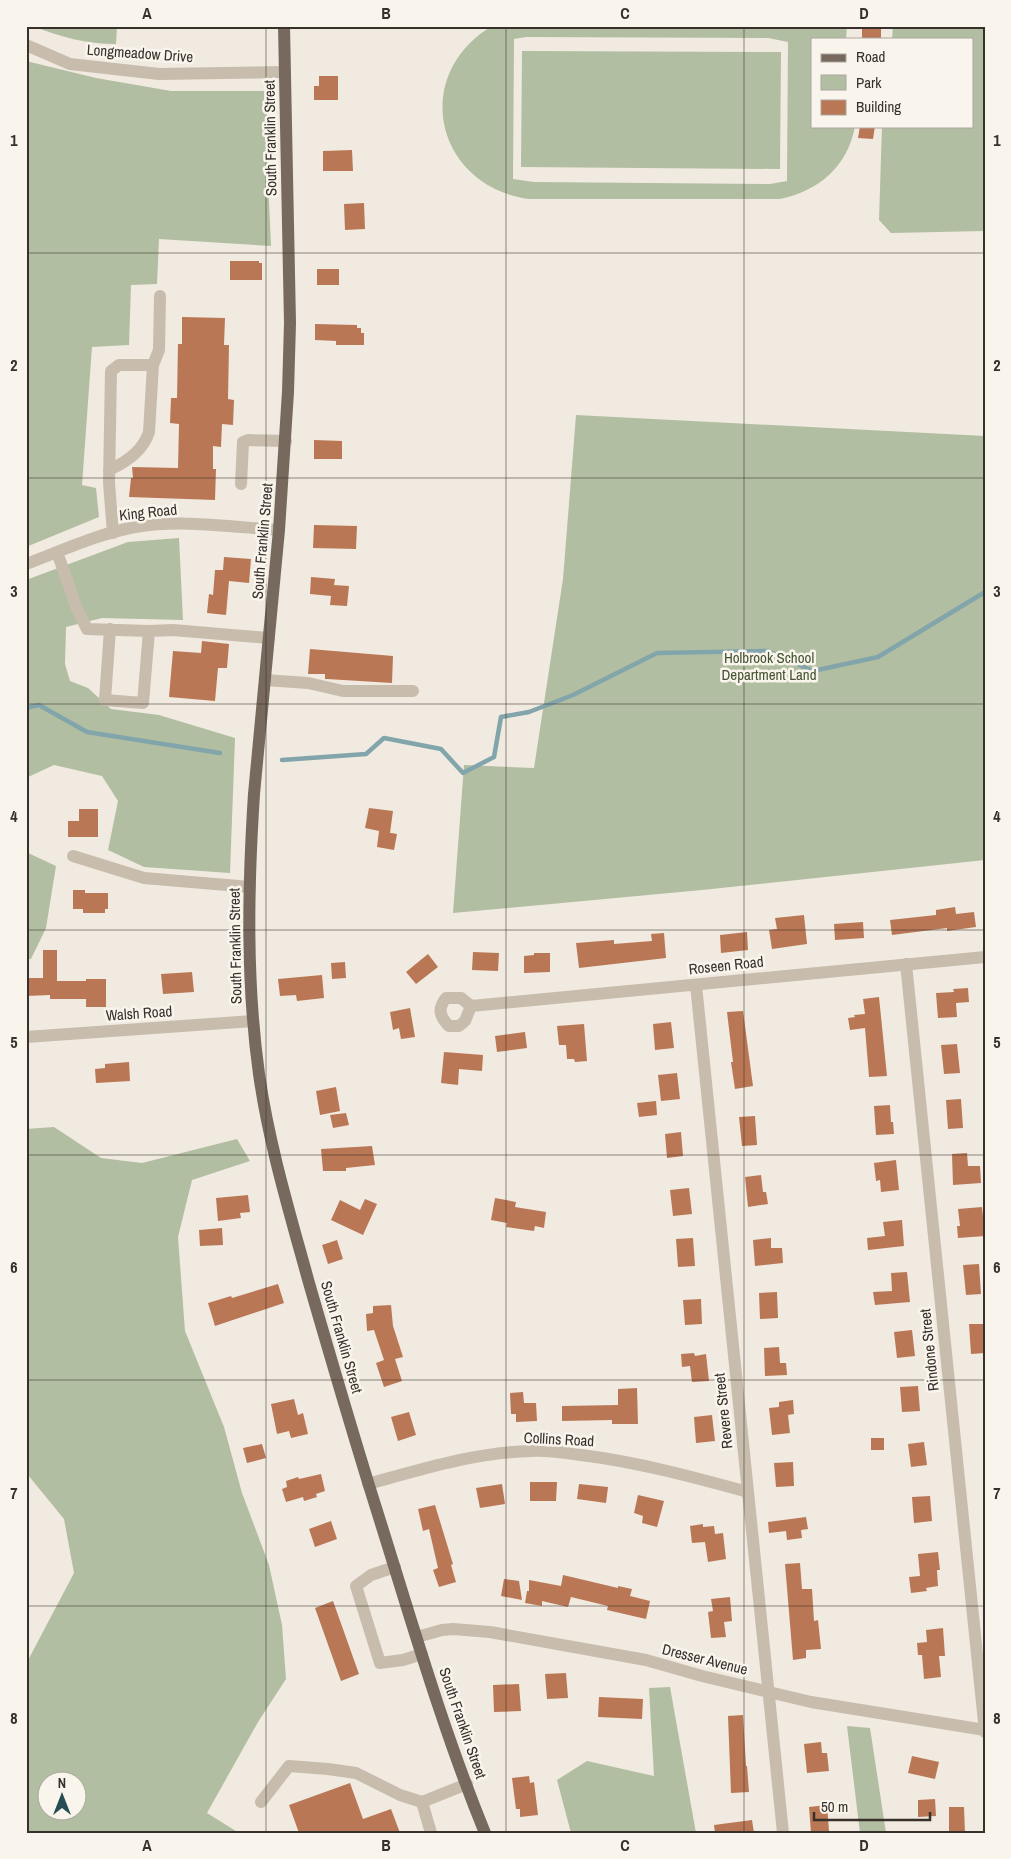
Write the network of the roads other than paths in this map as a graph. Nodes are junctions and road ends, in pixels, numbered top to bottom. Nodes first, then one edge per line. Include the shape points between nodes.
1 (284, 26) edge
2 (26, 45) edge
3 (285, 72) junction
4 (160, 296) dead end
5 (153, 365) junction
6 (286, 442) junction
7 (109, 470) junction
8 (241, 484) dead end
9 (279, 530) junction
10 (113, 532) junction
11 (57, 552) junction
12 (26, 564) edge
13 (110, 629) junction
14 (149, 631) junction
15 (269, 638) junction
16 (265, 680) junction
17 (413, 691) dead end
18 (73, 856) dead end
19 (250, 888) junction
20 (985, 957) edge
21 (906, 964) junction
22 (696, 985) junction
23 (471, 1006) dead end
24 (253, 1021) junction
25 (26, 1037) edge
26 (368, 1484) junction
27 (748, 1492) junction
28 (394, 1567) junction
29 (417, 1636) junction
30 (422, 1654) junction
31 (769, 1691) junction
32 (985, 1731) edge
33 (466, 1784) junction
34 (261, 1802) dead end
35 (422, 1802) junction
36 (431, 1833) edge
37 (486, 1833) edge
38 (783, 1833) edge

1 - 3 main road, South Franklin Street
2 - 3 street, Longmeadow Drive via 70,64 159,74
3 - 6 main road, South Franklin Street via 290,323
4 - 5 street via 159,350
5 - 7 street via 147,440 127,461
5 - 7 street via 119,365 110,371
6 - 8 street via 243,442
6 - 9 main road, South Franklin Street
7 - 10 street
9 - 10 street, King Road via 180,524
9 - 15 main road, South Franklin Street
10 - 11 street, King Road
11 - 12 street, King Road
11 - 13 street via 87,628
13 - 14 street
13 - 14 street via 105,700 144,702
14 - 15 street
15 - 16 main road, South Franklin Street
16 - 17 street via 308,683 343,691
16 - 19 main road, South Franklin Street via 254,794
18 - 19 street via 144,878
19 - 24 main road, South Franklin Street
20 - 21 street, Roseen Road
21 - 22 street, Roseen Road
21 - 32 street, Rindone Street
22 - 23 street, Roseen Road
22 - 27 street, Revere Street
24 - 25 street, Walsh Road
24 - 26 main road, South Franklin Street via 259,1077 273,1148
26 - 27 street, Collins Road via 442,1464 532,1451 609,1458
26 - 28 main road, South Franklin Street
27 - 31 street, Revere Street
28 - 29 main road, South Franklin Street
28 - 30 street via 356,1586 380,1663
29 - 30 main road, South Franklin Street
29 - 31 street, Dresser Avenue via 453,1629 490,1632 646,1660
30 - 33 main road, South Franklin Street
31 - 32 street, Dresser Avenue via 811,1702
31 - 38 street, Revere Street
33 - 35 street
33 - 37 main road, South Franklin Street
34 - 35 street via 289,1766 356,1773
35 - 36 street

